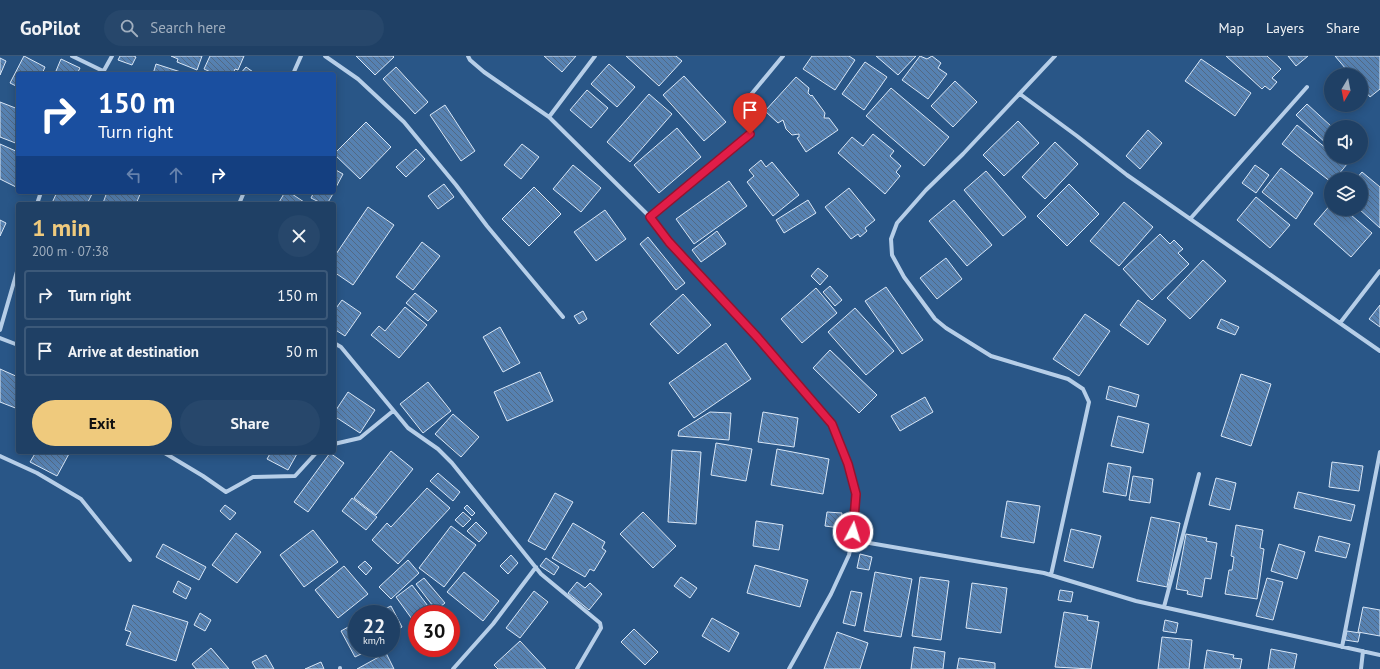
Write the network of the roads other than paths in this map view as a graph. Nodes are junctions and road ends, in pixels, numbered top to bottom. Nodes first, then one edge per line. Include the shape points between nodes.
1 (72, 56) edge
2 (112, 56) edge
3 (301, 56) edge
4 (326, 56) edge
5 (468, 56) edge
6 (596, 56) edge
7 (783, 56) edge
8 (1056, 56) edge
9 (101, 72) edge
10 (104, 72) edge
11 (294, 72) edge
12 (1307, 87) dead end
13 (1020, 94) junction
14 (749, 97) dead end
15 (549, 117) junction
16 (750, 134) dead end
17 (650, 217) junction
18 (1190, 219) junction
19 (1380, 271) edge
20 (16, 275) edge
21 (563, 317) dead end
22 (1340, 323) junction
23 (0, 330) edge
24 (0, 338) edge
25 (16, 344) edge
26 (336, 344) edge
27 (1380, 351) edge
28 (393, 411) junction
29 (336, 444) edge
30 (1380, 452) edge
31 (166, 454) edge
32 (315, 454) edge
33 (0, 456) edge
34 (1199, 474) dead end
35 (852, 540) junction
36 (130, 560) dead end
37 (536, 568) junction
38 (1051, 575) junction
39 (1164, 607) junction
40 (1342, 647) junction
41 (1363, 651) junction
42 (1380, 655) edge
43 (453, 669) edge
44 (577, 669) edge
45 (789, 669) edge
46 (1361, 669) edge

1 - 9 street
2 - 10 street
3 - 11 street
4 - 21 street via 358,80 404,122
5 - 15 street via 484,72
6 - 15 street
7 - 14 street
8 - 13 street
12 - 18 street
13 - 18 street via 1127,176
13 - 38 street via 897,223 891,239 892,255 904,277 934,319 991,356 1068,379 1083,389 1089,402
15 - 17 street
16 - 17 street
17 - 35 street via 669,242 758,338 832,424 848,464 856,494
18 - 22 street
19 - 22 street
20 - 23 street
22 - 27 street
24 - 25 street
26 - 28 street
28 - 29 street via 360,438
28 - 37 street via 408,428 438,449 452,463
30 - 40 street
31 - 32 street via 226,492 253,477 294,476
33 - 36 street via 37,473 81,500
34 - 39 street
35 - 38 street
35 - 45 street via 849,555 831,594
37 - 43 street via 493,624
37 - 44 street via 600,623 601,628
38 - 39 street
39 - 40 street
40 - 41 street
41 - 42 street
41 - 46 street

